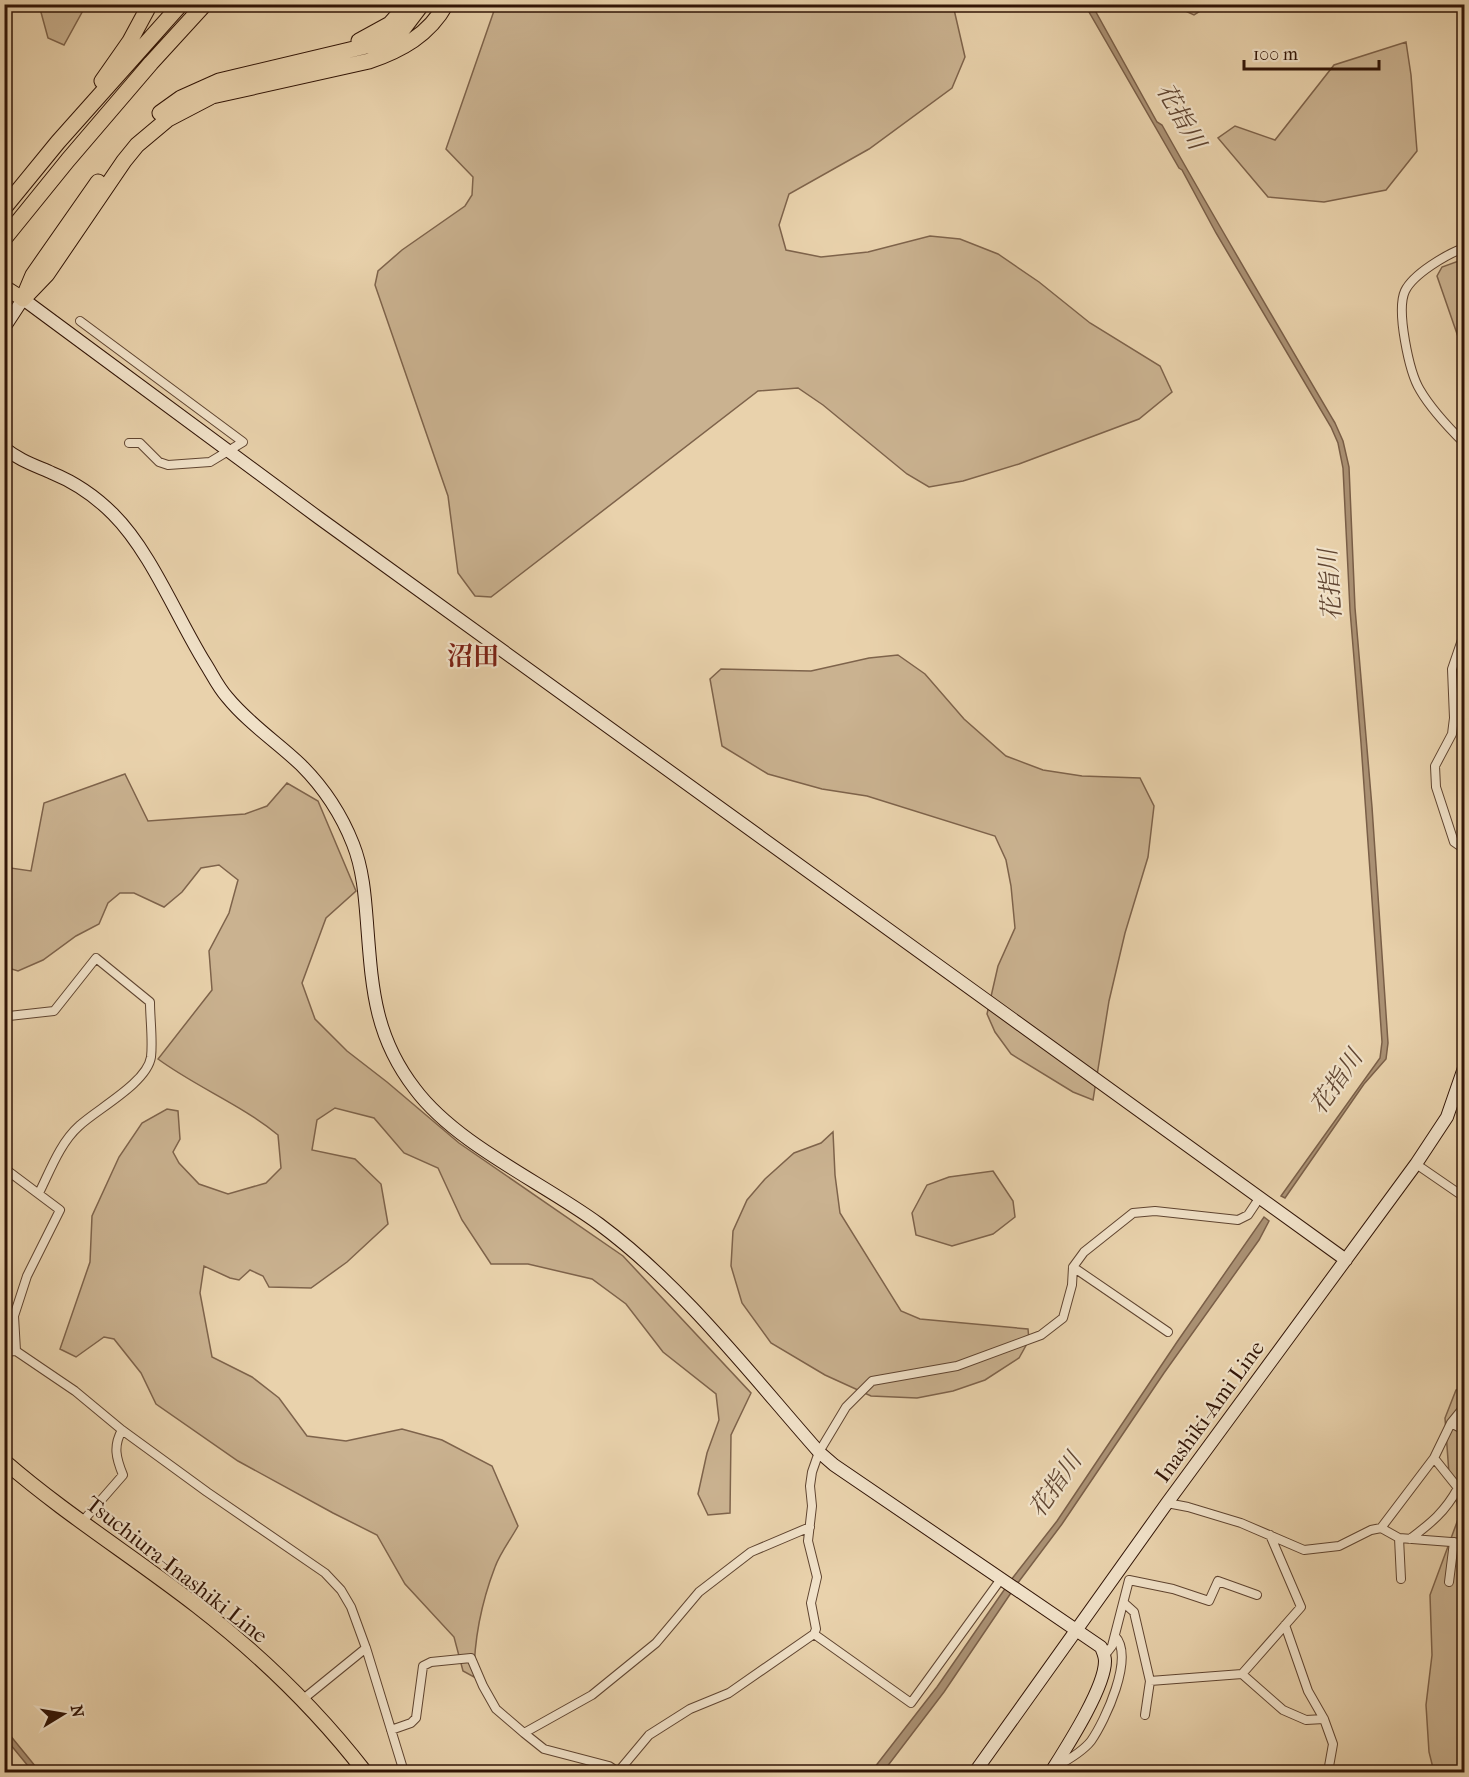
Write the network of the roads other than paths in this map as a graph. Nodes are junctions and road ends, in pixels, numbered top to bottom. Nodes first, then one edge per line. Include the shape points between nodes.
1 (150, 4) edge
2 (181, 4) edge
3 (408, 4) edge
4 (422, 4) edge
5 (435, 4) edge
6 (446, 4) edge
7 (204, 7) edge
8 (335, 53) junction
9 (338, 68) junction
10 (166, 115) junction
11 (58, 142) junction
12 (4, 208) edge
13 (4, 239) edge
14 (1464, 248) edge
15 (4, 286) edge
16 (23, 300) junction
17 (80, 321) dead end
18 (4, 328) edge
19 (129, 443) dead end
20 (1464, 443) edge
21 (4, 448) edge
22 (230, 451) junction
23 (1464, 634) edge
24 (1464, 849) edge
25 (6, 1017) edge
26 (1464, 1068) edge
27 (1416, 1164) junction
28 (4, 1168) edge
29 (39, 1193) junction
30 (1260, 1197) junction
31 (1464, 1197) edge
32 (1346, 1260) junction
33 (1073, 1267) junction
34 (1168, 1332) dead end
35 (16, 1351) junction
36 (4, 1352) edge
37 (1464, 1407) edge
38 (1451, 1423) junction
39 (122, 1430) junction
40 (1464, 1430) edge
41 (819, 1452) junction
42 (1434, 1458) junction
43 (4, 1461) edge
44 (1461, 1490) edge
45 (1167, 1503) junction
46 (82, 1522) junction
47 (810, 1527) junction
48 (1382, 1528) junction
49 (1270, 1535) junction
50 (1399, 1538) junction
51 (1410, 1539) junction
52 (1454, 1542) junction
53 (1464, 1543) edge
54 (1401, 1579) dead end
55 (1002, 1580) junction
56 (1449, 1582) dead end
57 (1257, 1595) dead end
58 (1124, 1603) junction
59 (1285, 1625) junction
60 (1077, 1630) junction
61 (814, 1634) junction
62 (1114, 1636) junction
63 (366, 1647) junction
64 (1104, 1655) junction
65 (1242, 1674) junction
66 (1150, 1681) junction
67 (302, 1700) junction
68 (1145, 1715) dead end
69 (1324, 1719) junction
70 (390, 1730) junction
71 (524, 1733) junction
72 (1052, 1770) edge
73 (618, 1772) edge
74 (365, 1773) edge
75 (404, 1773) edge
76 (975, 1773) edge
77 (1328, 1773) edge

1 - 11 highway via 130,41
2 - 11 highway
3 - 8 highway via 390,24
4 - 8 highway via 392,37
5 - 9 highway via 421,24 388,50
6 - 9 highway via 434,23 411,43 391,54
7 - 13 highway via 151,63
8 - 10 highway via 219,81 189,94
9 - 10 highway via 212,96
10 - 16 highway via 146,131 42,281
11 - 12 highway
14 - 20 street via 1416,278 1403,298 1410,369 1420,391
15 - 16 main road
16 - 18 street
16 - 22 street
17 - 22 street via 243,442
19 - 22 street via 140,443 159,462 168,465 210,462
21 - 41 street via 78,486 111,511 139,546 224,695 300,764 328,798 354,846 360,869 372,988 382,1030 415,1089 450,1125 599,1224 664,1279
22 - 30 street
23 - 24 street via 1452,669 1452,734 1435,766 1436,787 1454,842
25 - 29 street via 54,1011 96,958 150,1002 151,1058 140,1076 78,1126
26 - 27 street, Inashiki-Ami Line via 1447,1118
27 - 31 street
27 - 32 street, Inashiki-Ami Line
28 - 29 street
29 - 35 street via 60,1210 27,1276 17,1306
30 - 32 street
30 - 33 street via 1248,1215 1238,1220 1155,1211 1133,1213 1084,1252
32 - 45 street, Inashiki-Ami Line
33 - 34 street
33 - 41 street via 1063,1318 1041,1335 957,1366 872,1381 846,1407
35 - 36 street
35 - 39 street via 75,1391
37 - 38 street
38 - 40 street
38 - 42 street
39 - 46 street via 116,1440 116,1458 123,1475
39 - 63 street via 325,1573 351,1607
41 - 47 street via 810,1486
41 - 55 street
42 - 44 street
42 - 48 street
43 - 46 main road, Tsuchiura-Inashiki Line
44 - 51 street via 1447,1508
45 - 49 street
45 - 60 street, Inashiki-Ami Line
46 - 67 main road, Tsuchiura-Inashiki Line via 197,1606
47 - 61 street via 808,1541 817,1577 811,1603
47 - 71 street via 751,1552 699,1592 656,1643 592,1695
48 - 49 street via 1339,1546 1304,1550
48 - 50 street
49 - 59 street via 1301,1607
50 - 51 street
50 - 54 street
51 - 52 street
52 - 53 street
52 - 56 street
55 - 60 street
55 - 61 street via 911,1703
57 - 58 street via 1218,1581 1209,1601 1129,1580
58 - 62 street
58 - 66 street via 1134,1612
59 - 65 street
59 - 69 street via 1308,1691
60 - 64 street via 1101,1647
60 - 76 street, Inashiki-Ami Line
61 - 73 street via 729,1693 690,1709 649,1735
62 - 64 street
62 - 72 street via 1120,1644 1121,1659 1113,1700 1088,1744
63 - 67 street
63 - 70 street
64 - 72 street via 1103,1672 1089,1706
65 - 66 street
65 - 69 street via 1283,1710 1306,1720
66 - 68 street
67 - 74 main road, Tsuchiura-Inashiki Line
69 - 77 street via 1333,1744
70 - 71 street via 416,1718 423,1666 471,1658 496,1708
70 - 75 street
71 - 73 street via 544,1749 609,1766

